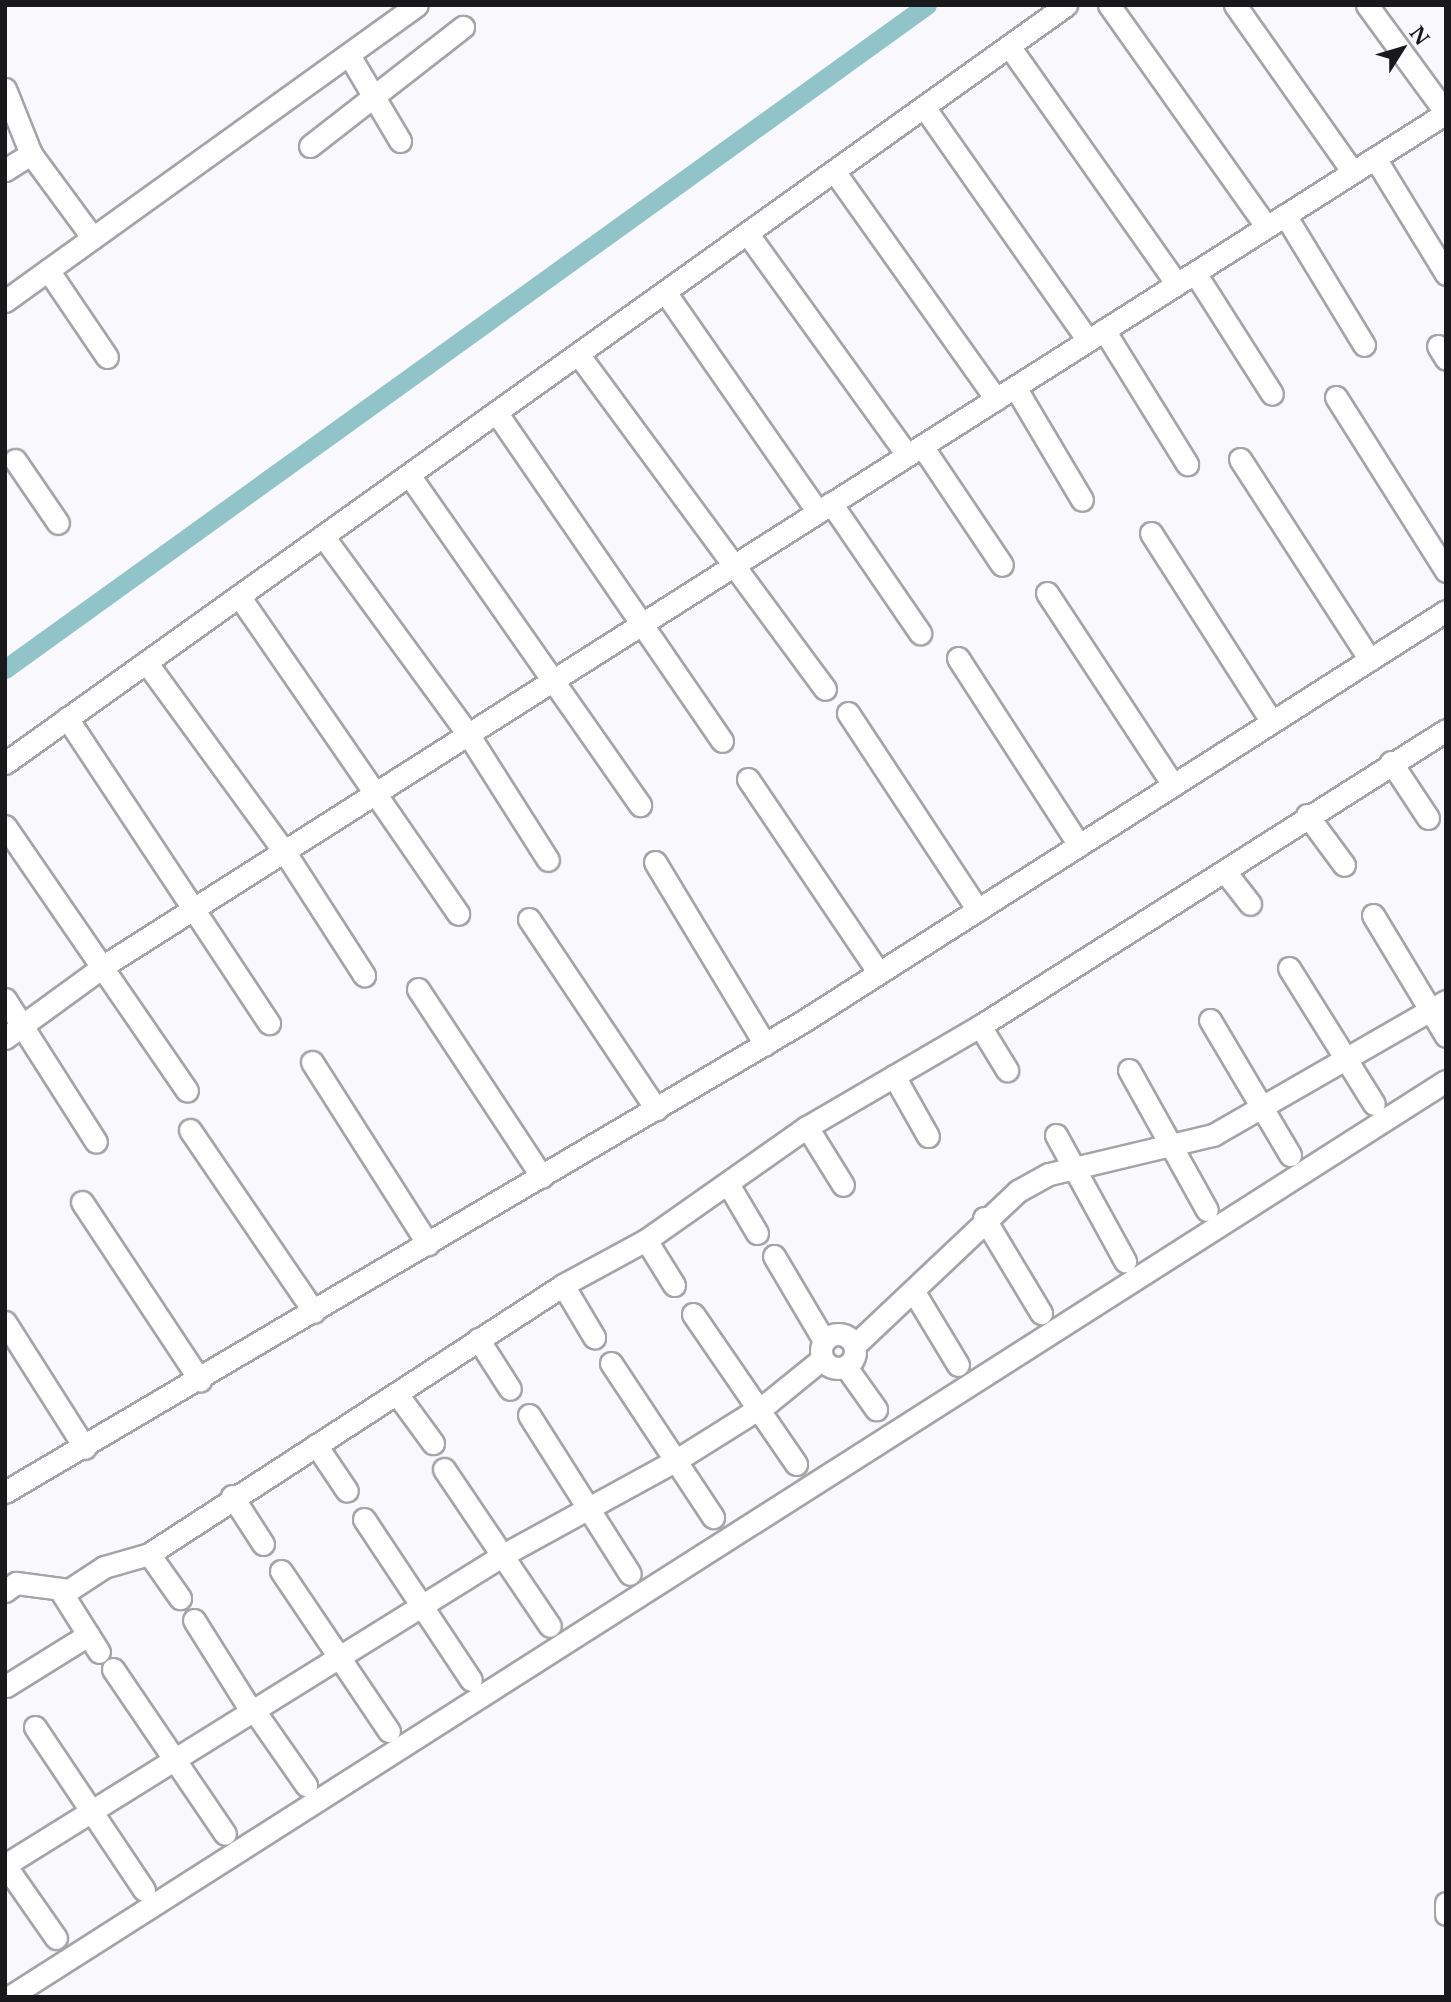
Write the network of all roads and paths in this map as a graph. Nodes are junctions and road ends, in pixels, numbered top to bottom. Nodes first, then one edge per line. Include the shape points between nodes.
1 (417, 5) edge
2 (1066, 5) edge
3 (1108, 5) edge
4 (1235, 5) edge
5 (1367, 5) edge
6 (463, 27) dead end
7 (1009, 46) junction
8 (349, 55) junction
9 (5, 89) edge
10 (373, 94) junction
11 (924, 107) junction
12 (1446, 113) edge
13 (400, 141) dead end
14 (310, 146) dead end
15 (31, 154) junction
16 (1375, 158) junction
17 (5, 170) edge
18 (834, 171) junction
19 (1353, 172) junction
20 (1276, 221) junction
21 (747, 233) junction
22 (93, 238) junction
23 (48, 270) junction
24 (1446, 274) edge
25 (1186, 278) junction
26 (665, 292) junction
27 (5, 301) edge
28 (1096, 335) junction
29 (1364, 345) dead end
30 (578, 354) junction
31 (107, 357) dead end
32 (1014, 387) junction
33 (1272, 394) dead end
34 (1336, 397) dead end
35 (996, 399) junction
36 (496, 412) junction
37 (914, 450) junction
38 (1240, 459) dead end
39 (15, 460) dead end
40 (1187, 464) dead end
41 (409, 475) junction
42 (1082, 500) dead end
43 (824, 508) junction
44 (58, 523) dead end
45 (1151, 533) dead end
46 (323, 536) junction
47 (1002, 565) dead end
48 (732, 566) junction
49 (1446, 570) edge
50 (1047, 593) dead end
51 (239, 596) junction
52 (1446, 611) edge
53 (645, 622) junction
54 (920, 633) dead end
55 (958, 659) dead end
56 (1370, 660) junction
57 (146, 662) junction
58 (556, 678) junction
59 (825, 689) dead end
60 (848, 713) dead end
61 (68, 718) junction
62 (1272, 722) junction
63 (1446, 730) edge
64 (468, 734) junction
65 (722, 741) dead end
66 (1391, 762) junction
67 (5, 763) edge
68 (748, 779) dead end
69 (1172, 785) junction
70 (379, 791) junction
71 (640, 805) dead end
72 (1307, 815) junction
73 (1428, 818) dead end
74 (5, 826) edge
75 (1079, 845) junction
76 (284, 851) junction
77 (548, 860) dead end
78 (655, 862) dead end
79 (1344, 865) dead end
80 (1226, 873) junction
81 (1250, 904) dead end
82 (196, 906) junction
83 (978, 910) junction
84 (458, 914) dead end
85 (1373, 915) dead end
86 (528, 919) dead end
87 (104, 965) junction
88 (1289, 968) dead end
89 (879, 973) junction
90 (364, 975) dead end
91 (418, 989) dead end
92 (5, 999) edge
93 (1438, 1006) edge
94 (1209, 1020) dead end
95 (268, 1023) dead end
96 (23, 1026) junction
97 (980, 1026) junction
98 (1446, 1036) edge
99 (5, 1038) edge
100 (765, 1044) junction
101 (1346, 1060) junction
102 (312, 1062) dead end
103 (1007, 1070) dead end
104 (1129, 1070) dead end
105 (894, 1076) junction
106 (1446, 1081) edge
107 (187, 1091) dead end
108 (1374, 1104) dead end
109 (1261, 1108) junction
110 (656, 1109) junction
111 (807, 1127) junction
112 (190, 1130) dead end
113 (1056, 1135) dead end
114 (928, 1136) dead end
115 (96, 1142) dead end
116 (1174, 1147) junction
117 (1290, 1155) dead end
118 (1076, 1167) junction
119 (542, 1177) junction
120 (728, 1184) junction
121 (843, 1185) dead end
122 (82, 1202) dead end
123 (1207, 1210) dead end
124 (984, 1218) junction
125 (757, 1233) dead end
126 (646, 1240) junction
127 (428, 1244) junction
128 (774, 1256) dead end
129 (1125, 1261) dead end
130 (562, 1285) junction
131 (674, 1285) dead end
132 (914, 1292) junction
133 (314, 1312) junction
134 (1041, 1313) dead end
135 (693, 1314) dead end
136 (5, 1322) edge
137 (594, 1336) dead end
138 (478, 1339) junction
139 (856, 1344) junction
140 (823, 1349) junction
141 (611, 1363) dead end
142 (958, 1365) dead end
143 (846, 1367) junction
144 (200, 1380) junction
145 (510, 1389) dead end
146 (397, 1394) junction
147 (876, 1409) dead end
148 (755, 1411) junction
149 (529, 1415) dead end
150 (433, 1443) dead end
151 (316, 1445) junction
152 (85, 1448) junction
153 (675, 1461) junction
154 (796, 1464) dead end
155 (444, 1469) dead end
156 (347, 1491) dead end
157 (5, 1492) edge
158 (232, 1496) junction
159 (589, 1505) junction
160 (713, 1517) dead end
161 (364, 1519) dead end
162 (263, 1544) dead end
163 (149, 1554) junction
164 (503, 1555) junction
165 (281, 1571) dead end
166 (630, 1574) dead end
167 (60, 1590) junction
168 (5, 1591) edge
169 (180, 1598) dead end
170 (420, 1606) junction
171 (194, 1620) dead end
172 (550, 1626) dead end
173 (338, 1657) junction
174 (113, 1669) dead end
175 (471, 1680) dead end
176 (6, 1686) edge
177 (252, 1710) junction
178 (35, 1727) dead end
179 (389, 1731) dead end
180 (174, 1761) junction
181 (306, 1785) dead end
182 (91, 1814) junction
183 (225, 1834) dead end
184 (5, 1865) edge
185 (144, 1890) dead end
186 (1446, 1903) edge
187 (1446, 1914) edge
188 (56, 1938) dead end
189 (9, 1997) edge

1 - 8 street
2 - 7 street
3 - 20 street
4 - 19 street
5 - 12 street
6 - 10 street
7 - 11 street
7 - 25 street
8 - 10 street
8 - 22 street
9 - 15 street
10 - 13 street
10 - 14 street
11 - 18 street
11 - 28 street
12 - 16 street
15 - 17 street
15 - 22 street
16 - 19 street
16 - 24 street
18 - 21 street
18 - 35 street
19 - 20 street
20 - 25 street
20 - 29 street
21 - 26 street
21 - 37 street
22 - 23 street
23 - 27 street
23 - 31 street
25 - 28 street
25 - 33 street
26 - 30 street
26 - 43 street
28 - 32 street
28 - 40 street
30 - 36 street
30 - 48 street
32 - 35 street
32 - 42 street
34 - 49 street
35 - 37 street
36 - 41 street
36 - 53 street
37 - 43 street
37 - 47 street
38 - 56 street
39 - 44 street
41 - 46 street
41 - 58 street
43 - 48 street
43 - 54 street
45 - 62 street
46 - 51 street
46 - 64 street
48 - 53 street
48 - 59 street
50 - 69 street
51 - 57 street
51 - 70 street
52 - 56 street
53 - 58 street
53 - 65 street
55 - 75 street
56 - 62 street
57 - 61 street
57 - 76 street
58 - 64 street
58 - 71 street
60 - 83 street
61 - 67 street
61 - 82 street
62 - 69 street
63 - 66 street
64 - 70 street
64 - 77 street
66 - 72 street
66 - 73 street
68 - 89 street
69 - 75 street
70 - 76 street
70 - 84 street
72 - 79 street
72 - 80 street
74 - 87 street
75 - 83 street
76 - 82 street
76 - 90 street
78 - 100 street
80 - 81 street
80 - 97 street
82 - 87 street
82 - 95 street
83 - 89 street
85 - 93 street
86 - 110 street
87 - 96 street
87 - 107 street
88 - 101 street
89 - 100 street
91 - 119 street
92 - 96 street
93 - 98 street
93 - 101 street
94 - 109 street
96 - 99 street
96 - 115 street
97 - 103 street
97 - 105 street
100 - 110 street
101 - 108 street
101 - 109 street
102 - 127 street
104 - 116 street
105 - 111 street
105 - 114 street
106 - 189 street
109 - 116 street
109 - 117 street
110 - 119 street
111 - 120 street
111 - 121 street
112 - 133 street
113 - 118 street
116 - 118 street
116 - 123 street
118 - 124 street via 1029,1185
118 - 129 street
119 - 127 street
120 - 125 street
120 - 126 street
122 - 144 street
124 - 132 street
124 - 134 street
126 - 130 street
126 - 131 street
127 - 133 street
128 - 140 street
130 - 137 street
130 - 138 street
132 - 139 street
132 - 142 street
133 - 144 street
135 - 148 street
136 - 152 street
138 - 145 street
138 - 146 street
139 - 140 street via 834,1332
139 - 143 street via 855,1358
140 - 143 street via 832,1368
140 - 148 street
141 - 153 street
143 - 147 street
144 - 152 street
146 - 150 street
146 - 151 street
148 - 153 street
148 - 154 street
149 - 159 street
151 - 156 street
151 - 158 street
152 - 157 street
153 - 159 street
153 - 160 street
155 - 164 street
158 - 162 street
158 - 163 street
159 - 164 street
159 - 166 street
161 - 170 street
163 - 167 street
163 - 169 street
164 - 170 street
164 - 172 street
165 - 173 street
167 - 168 street via 16,1583
167 - 176 street via 93,1644
170 - 173 street
170 - 175 street
171 - 177 street
173 - 177 street
173 - 179 street
174 - 180 street
177 - 180 street
177 - 181 street
178 - 182 street
180 - 182 street
180 - 183 street
182 - 184 street
182 - 185 street
184 - 188 street
186 - 187 street

